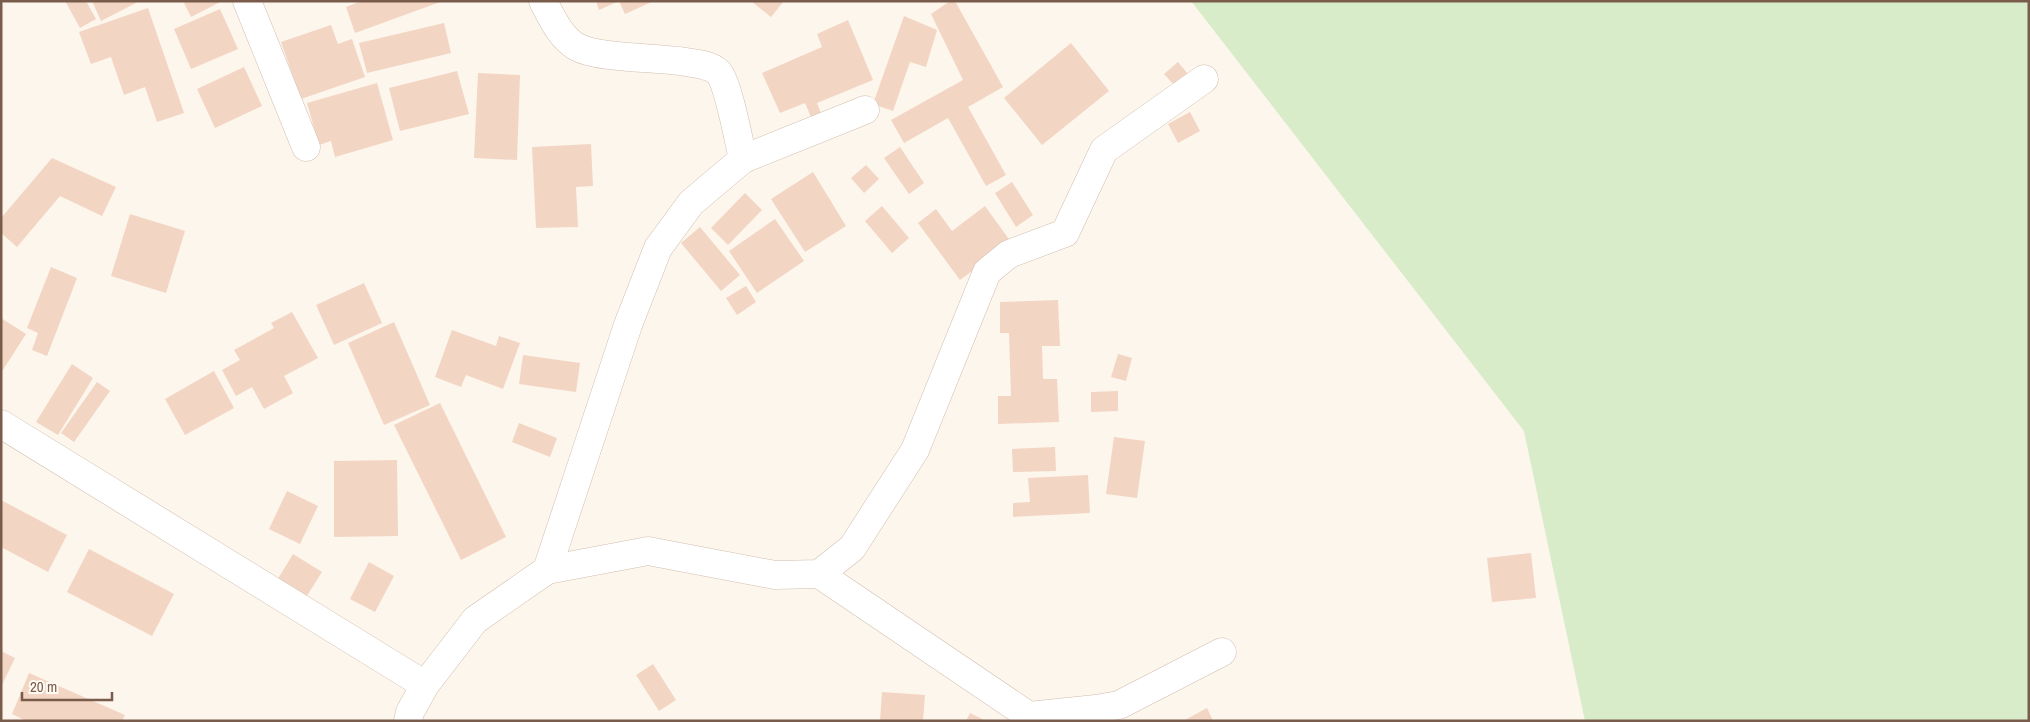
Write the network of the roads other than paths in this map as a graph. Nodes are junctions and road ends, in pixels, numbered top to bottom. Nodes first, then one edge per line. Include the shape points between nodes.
1 (247, 1) edge
2 (543, 1) edge
3 (1204, 79) dead end
4 (865, 110) dead end
5 (306, 147) dead end
6 (743, 159) junction
7 (1, 424) edge
8 (547, 570) junction
9 (819, 574) junction
10 (1222, 652) dead end
11 (425, 685) junction
12 (1030, 718) edge
13 (408, 721) edge

1 - 5 street
2 - 6 street via 557,28 577,47 601,54 682,61 708,66 718,72 726,83
3 - 9 street via 1104,150 1065,233 1009,254 986,272 915,450 852,548
4 - 6 street
6 - 8 street via 691,203 658,248 628,325
7 - 11 street
8 - 9 street via 648,551 775,575
8 - 11 street via 475,620
9 - 12 street
10 - 12 street via 1119,705
11 - 13 street

